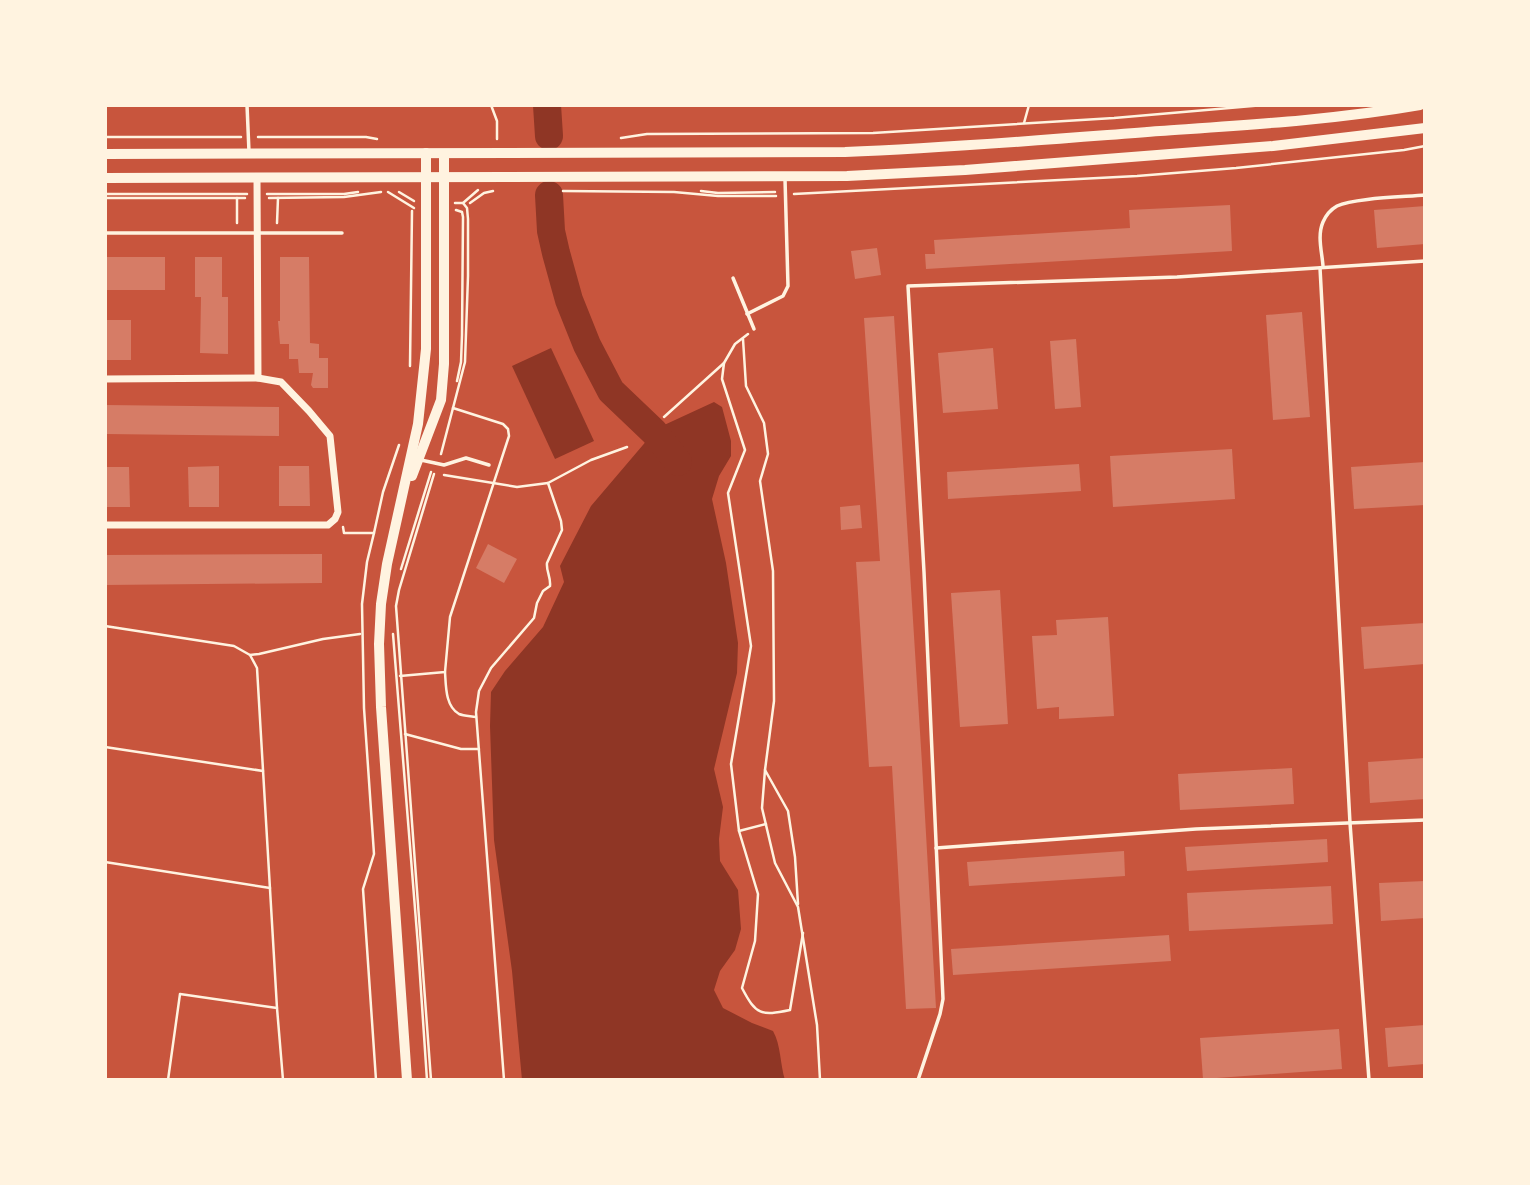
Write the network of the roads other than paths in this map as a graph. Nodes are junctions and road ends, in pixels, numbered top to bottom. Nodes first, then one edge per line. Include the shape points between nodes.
1 (247, 105) edge
2 (1420, 105) edge
3 (1425, 128) edge
4 (426, 153) junction
5 (105, 154) edge
6 (249, 154) junction
7 (444, 154) junction
8 (426, 177) junction
9 (785, 177) junction
10 (105, 178) edge
11 (257, 178) junction
12 (444, 178) junction
13 (1425, 195) edge
14 (105, 233) edge
15 (258, 233) junction
16 (342, 233) dead end
17 (1425, 261) edge
18 (1322, 267) junction
19 (733, 278) dead end
20 (747, 314) junction
21 (754, 329) road end
22 (258, 378) junction
23 (105, 379) edge
24 (419, 459) junction
25 (489, 465) dead end
26 (402, 501) junction
27 (105, 525) edge
28 (1425, 820) edge
29 (1349, 823) junction
30 (936, 848) junction
31 (407, 1080) edge
32 (918, 1080) edge
33 (1369, 1080) edge

1 - 6 lane
2 - 7 main road via 1279,122 910,149
3 - 9 main road via 1260,148 952,171
4 - 6 main road
4 - 7 main road
4 - 8 street
5 - 6 main road
7 - 12 street
8 - 11 main road
8 - 12 main road
8 - 26 street via 425,364
9 - 12 main road
9 - 20 lane via 788,286 783,296
10 - 11 main road
11 - 15 street
12 - 24 street via 444,382
13 - 18 lane via 1335,207 1321,227
14 - 15 lane
15 - 16 lane
15 - 22 street
17 - 18 lane
18 - 29 lane
18 - 30 lane via 908,286
19 - 20 lane
20 - 21 lane
22 - 23 street
22 - 27 street via 281,382 330,436 335,519 328,525
24 - 25 lane via 444,466 466,458
24 - 26 street
26 - 31 street via 384,585 379,665
28 - 29 lane
29 - 30 lane
29 - 33 lane
30 - 32 lane via 943,999

